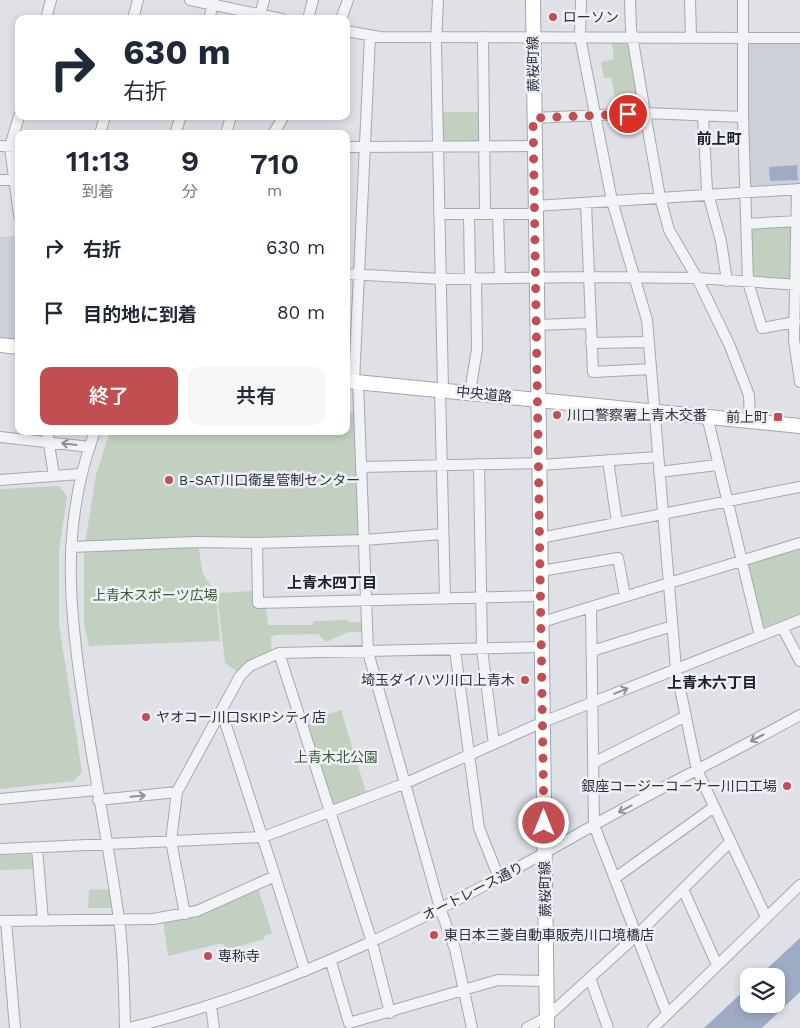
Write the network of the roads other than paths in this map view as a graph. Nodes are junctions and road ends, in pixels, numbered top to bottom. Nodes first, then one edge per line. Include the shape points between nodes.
1 (51, 0) edge
2 (138, 0) edge
3 (190, 0) edge
4 (264, 0) edge
5 (313, 0) edge
6 (348, 0) edge
7 (438, 0) edge
8 (533, 0) edge
9 (581, 0) edge
10 (630, 0) edge
11 (690, 0) edge
12 (743, 0) edge
13 (214, 2) edge
14 (47, 15) edge
15 (134, 15) edge
16 (210, 15) edge
17 (256, 15) edge
18 (259, 15) edge
19 (309, 15) edge
20 (342, 15) edge
21 (350, 32) edge
22 (370, 36) junction
23 (532, 36) junction
24 (438, 37) junction
25 (483, 37) junction
26 (580, 37) junction
27 (632, 37) junction
28 (691, 37) junction
29 (744, 37) junction
30 (800, 38) edge
31 (645, 113) junction
32 (595, 116) junction
33 (703, 116) junction
34 (743, 117) junction
35 (533, 118) junction
36 (18, 120) edge
37 (350, 146) edge
38 (484, 146) junction
39 (534, 146) junction
40 (10, 147) edge
41 (366, 147) junction
42 (438, 147) junction
43 (0, 180) edge
44 (14, 180) junction
45 (15, 187) edge
46 (799, 189) edge
47 (745, 192) junction
48 (709, 194) junction
49 (660, 197) junction
50 (612, 201) junction
51 (586, 203) junction
52 (535, 210) junction
53 (440, 214) junction
54 (469, 214) junction
55 (485, 214) junction
56 (498, 214) junction
57 (796, 221) junction
58 (746, 224) junction
59 (350, 274) edge
60 (360, 274) junction
61 (536, 277) junction
62 (589, 277) junction
63 (473, 278) junction
64 (500, 278) junction
65 (635, 278) junction
66 (697, 278) junction
67 (441, 279) junction
68 (727, 281) junction
69 (748, 282) junction
70 (798, 285) edge
71 (795, 322) junction
72 (591, 324) junction
73 (537, 325) junction
74 (649, 342) junction
75 (591, 343) junction
76 (0, 345) edge
77 (15, 347) edge
78 (651, 369) junction
79 (353, 382) edge
80 (800, 382) edge
81 (441, 390) junction
82 (470, 392) junction
83 (538, 400) junction
84 (655, 411) junction
85 (707, 416) junction
86 (750, 421) junction
87 (800, 426) edge
88 (94, 435) edge
89 (48, 436) edge
90 (0, 438) edge
91 (90, 447) junction
92 (658, 457) junction
93 (608, 460) junction
94 (442, 464) junction
95 (479, 464) junction
96 (540, 464) junction
97 (717, 465) junction
98 (362, 466) junction
99 (659, 472) junction
100 (80, 474) junction
101 (54, 476) junction
102 (0, 480) edge
103 (800, 487) edge
104 (726, 502) junction
105 (662, 514) junction
106 (617, 524) junction
107 (443, 534) junction
108 (540, 538) junction
109 (364, 540) junction
110 (256, 543) junction
111 (800, 543) edge
112 (71, 547) junction
113 (742, 560) junction
114 (541, 571) junction
115 (668, 583) junction
116 (541, 596) junction
117 (625, 596) junction
118 (481, 598) junction
119 (445, 599) junction
120 (367, 600) junction
121 (592, 607) junction
122 (800, 620) edge
123 (542, 622) junction
124 (672, 626) junction
125 (782, 627) junction
126 (760, 636) junction
127 (542, 647) junction
128 (482, 649) junction
129 (455, 650) junction
130 (592, 650) junction
131 (368, 652) junction
132 (279, 653) junction
133 (800, 661) edge
134 (676, 669) junction
135 (593, 702) junction
136 (220, 712) junction
137 (800, 715) edge
138 (686, 716) junction
139 (543, 722) junction
140 (494, 744) junction
141 (468, 755) junction
142 (594, 762) junction
143 (697, 770) junction
144 (406, 783) junction
145 (177, 792) junction
146 (97, 795) junction
147 (0, 799) edge
148 (714, 807) junction
149 (330, 812) junction
150 (594, 825) junction
151 (263, 837) junction
152 (172, 841) junction
153 (730, 842) junction
154 (107, 844) junction
155 (38, 848) junction
156 (0, 850) edge
157 (544, 854) junction
158 (275, 876) junction
159 (499, 878) junction
160 (615, 878) junction
161 (800, 886) edge
162 (683, 889) junction
163 (440, 908) junction
164 (184, 914) junction
165 (766, 917) junction
166 (119, 920) junction
167 (3, 921) edge
168 (43, 921) junction
169 (638, 934) junction
170 (372, 942) junction
171 (331, 962) junction
172 (717, 966) junction
173 (305, 971) junction
174 (590, 978) junction
175 (546, 981) junction
176 (465, 990) junction
177 (211, 1006) junction
178 (390, 1013) junction
179 (668, 1014) junction
180 (547, 1022) edge
181 (15, 1028) edge
182 (125, 1028) edge
183 (129, 1028) edge
184 (214, 1028) edge
185 (472, 1028) edge
186 (527, 1028) edge
187 (608, 1028) edge
188 (653, 1028) edge

1 - 14 street
2 - 15 street
3 - 13 street
4 - 18 street
5 - 19 street
6 - 20 street
7 - 24 street
8 - 23 main road, 蕨桜町線
9 - 26 street
10 - 27 street
11 - 28 street
12 - 29 street
13 - 16 street
13 - 17 street
21 - 22 street
22 - 24 street
22 - 41 street
23 - 25 street
23 - 26 street
23 - 35 main road, 蕨桜町線
24 - 25 street
24 - 42 street
25 - 38 street
26 - 27 street
26 - 32 street
27 - 28 street
27 - 31 street
28 - 29 street
29 - 30 street
29 - 34 street
31 - 32 street
31 - 33 street
31 - 49 street
32 - 35 street
32 - 50 street
33 - 34 street
33 - 48 street
34 - 47 street
35 - 39 main road, 蕨桜町線
36 - 40 street
37 - 41 street
38 - 39 street
38 - 42 street
38 - 55 street
39 - 52 main road, 蕨桜町線
40 - 44 street
41 - 42 street
41 - 60 street
42 - 53 street
43 - 44 street
44 - 45 street
46 - 47 street
46 - 57 street
47 - 48 street
47 - 58 street
48 - 49 street
48 - 68 street
49 - 50 street
49 - 66 street via 669,230
50 - 51 street
50 - 65 street
51 - 52 street
51 - 62 street
52 - 56 street
52 - 61 main road, 蕨桜町線
53 - 54 street
53 - 67 street
54 - 55 street
54 - 63 street
55 - 56 street
56 - 64 street
57 - 58 street
57 - 70 street
58 - 69 street
59 - 60 street
60 - 67 street
60 - 79 street
61 - 62 street
61 - 64 street
61 - 73 main road, 蕨桜町線
62 - 65 street
62 - 72 street
63 - 64 street
63 - 67 street
63 - 82 street via 477,349
65 - 66 street
65 - 74 street via 646,309
66 - 68 street
66 - 86 street via 745,382
67 - 81 street
68 - 69 street
69 - 70 street
69 - 71 street via 762,328
70 - 71 street
71 - 80 street
72 - 73 street
72 - 75 street
73 - 83 main road, 蕨桜町線
74 - 75 street
74 - 78 street
75 - 78 street via 593,372
76 - 77 main road
78 - 84 street
79 - 81 main road, 中央道路
79 - 98 street
81 - 82 main road, 中央道路
81 - 94 street
82 - 83 main road, 中央道路
83 - 84 main road, 中央道路
83 - 96 main road, 蕨桜町線
84 - 85 main road, 中央道路
84 - 92 street
85 - 86 main road, 中央道路
85 - 97 street
86 - 87 main road, 中央道路
88 - 91 street
89 - 90 street
91 -> 89 street
89 - 101 street
91 - 100 street
92 - 93 street
92 - 99 street
93 - 96 street
93 - 106 street
94 - 95 street
94 - 98 street
94 - 107 street
95 - 96 street
95 - 118 street
96 - 108 main road, 蕨桜町線
97 - 99 street
97 - 104 street
98 - 109 street
99 - 105 street
100 - 101 street
100 - 112 street
101 - 102 street
103 - 104 street
104 - 105 street
104 - 113 street
105 - 106 street
105 - 115 street
106 - 108 street
107 - 109 street
107 - 119 street
108 - 114 main road, 蕨桜町線
109 - 110 street
109 - 120 street
110 - 112 street
110 - 120 street via 258,604
111 - 113 street
112 - 146 street via 73,634
113 - 115 street
113 - 126 street
114 - 116 main road, 蕨桜町線
114 - 117 street via 618,558
115 - 117 street
115 - 124 street
116 - 118 street
116 - 123 main road, 蕨桜町線
117 - 121 street
118 - 119 street
118 - 128 street
119 - 120 street
120 - 131 street
121 - 123 street
121 - 130 street
122 - 125 street
123 - 127 main road, 蕨桜町線
124 - 130 street
124 - 134 street
125 - 126 street
125 - 133 street
126 - 134 street
127 - 128 street
127 - 139 main road, 蕨桜町線
128 - 129 street
128 - 140 street
129 - 131 street
129 - 141 street
130 - 135 street
131 - 132 street
131 - 144 street
132 - 136 street via 250,666 240,676
132 - 149 street
135 -> 134 street
134 - 138 street
135 - 139 street
135 - 142 street
136 - 145 street
136 - 151 street
137 -> 143 street, オートレース通り
138 - 142 street
138 - 143 street
139 - 140 street
139 - 157 main road, 蕨桜町線
140 - 141 street
141 - 144 street
141 - 159 street via 479,828
142 - 150 street
143 - 148 street
143 -> 150 street, オートレース通り
144 - 149 street
144 - 163 street
146 -> 145 street
145 - 152 street
146 - 147 street
146 - 154 street
148 - 153 street
148 - 160 street
149 - 151 street
149 - 170 street
150 - 157 street, オートレース通り
150 - 160 street
151 - 152 street
151 - 158 street
152 - 154 street
152 - 164 street
153 - 162 street
153 - 165 street
154 - 155 street
154 - 166 street
155 - 156 street
155 - 168 street
157 - 159 street, オートレース通り
157 - 175 main road, 蕨桜町線
158 - 164 street
158 - 173 street
159 - 163 street, オートレース通り
160 - 169 street
161 - 165 street
162 - 169 street
162 - 172 street
163 - 170 street, オートレース通り
163 - 176 street
164 - 166 street
165 - 172 street
166 - 168 street
166 - 182 street
167 - 168 street
167 - 181 street
169 - 174 street
169 - 179 street
170 - 171 street, オートレース通り
170 - 178 street
171 - 173 street, オートレース通り
171 - 178 street via 349,1023
172 - 179 street
173 - 177 street, オートレース通り
174 - 180 street
174 - 187 street
175 - 176 street via 498,980
175 - 180 main road, 蕨桜町線
176 - 178 street
176 - 185 street
177 - 183 street, オートレース通り
177 - 184 street
179 - 188 street
180 - 186 street

